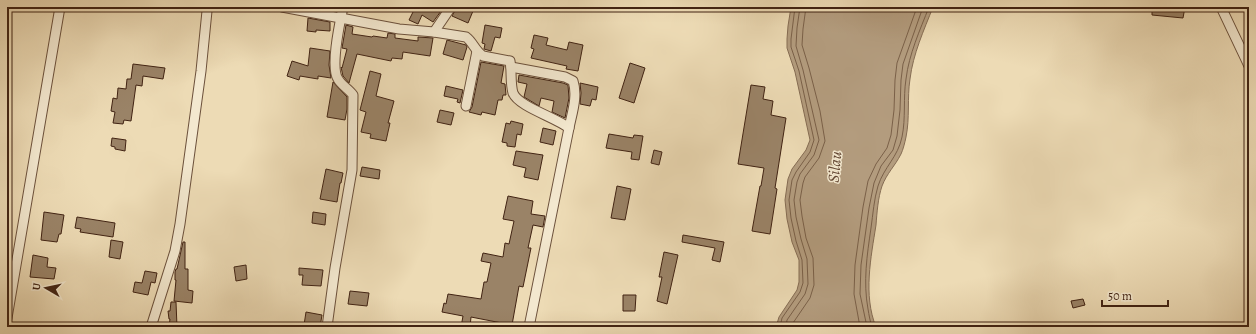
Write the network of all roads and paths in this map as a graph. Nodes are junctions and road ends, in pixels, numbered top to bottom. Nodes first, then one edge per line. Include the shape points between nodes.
1 (60, 7) edge
2 (208, 7) edge
3 (282, 7) edge
4 (343, 7) edge
5 (451, 7) edge
6 (1221, 7) edge
7 (341, 18) junction
8 (434, 32) junction
9 (477, 51) junction
10 (1249, 66) edge
11 (511, 67) junction
12 (466, 106) dead end
13 (569, 128) junction
14 (7, 318) edge
15 (151, 327) edge
16 (327, 327) edge
17 (529, 327) edge

1 - 14 street
2 - 15 street via 175,251
3 - 7 street
4 - 7 street
5 - 8 street
6 - 10 street
7 - 8 street via 399,29
7 - 16 street via 335,73 338,81 353,95 352,164
8 - 9 street via 466,37
9 - 11 street via 483,56 510,61
9 - 12 street
11 - 13 street via 511,82 516,99
11 - 13 street via 574,81 574,101
13 - 17 street

